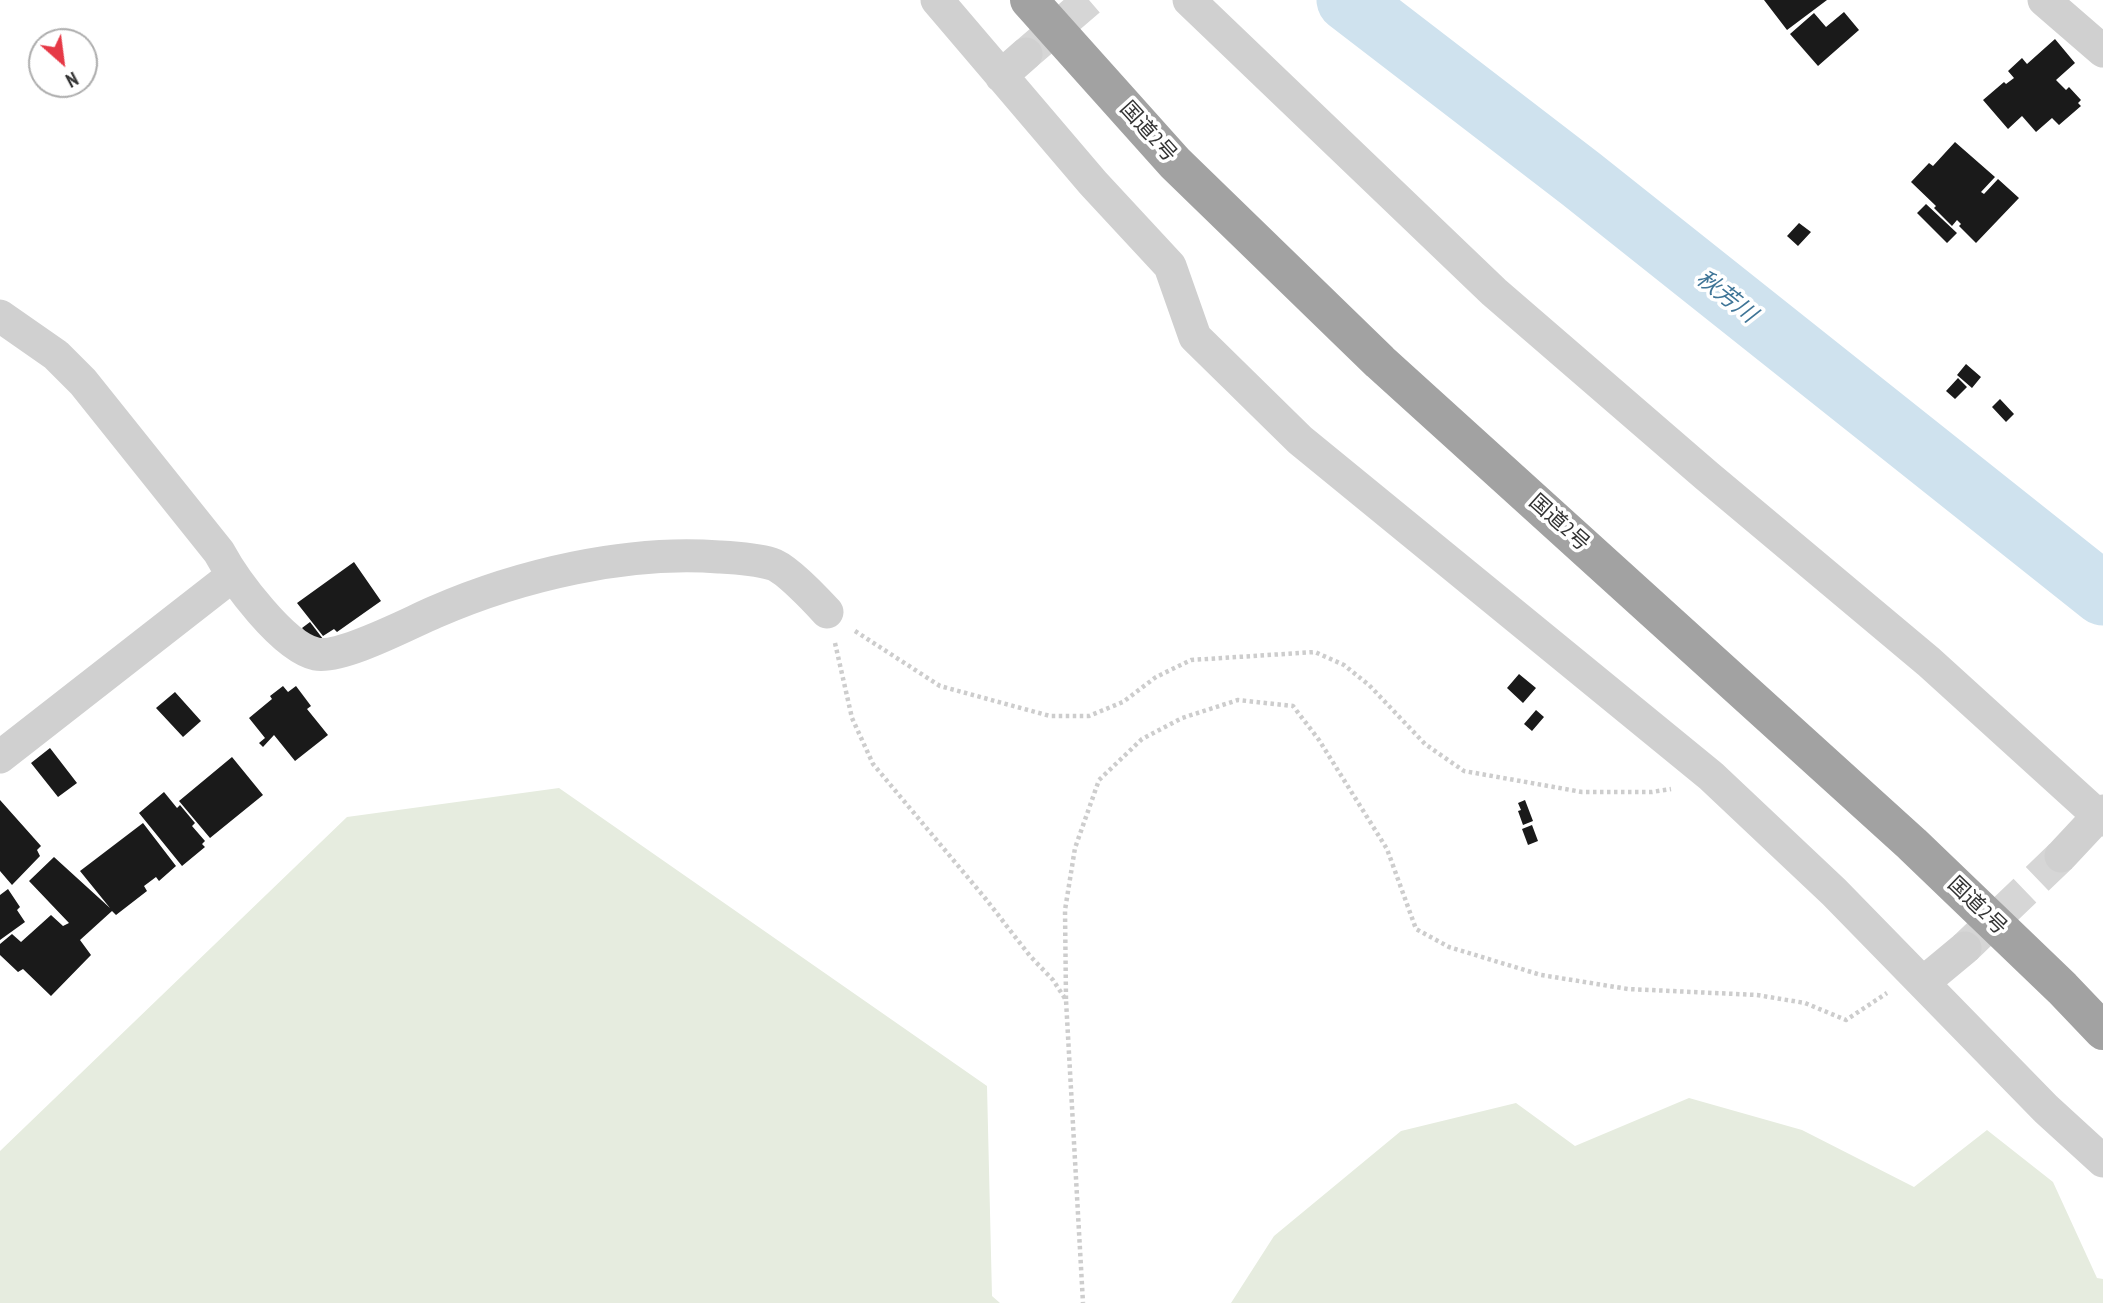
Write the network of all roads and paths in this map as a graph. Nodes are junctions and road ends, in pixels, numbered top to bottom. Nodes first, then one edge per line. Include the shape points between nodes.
1 (937, 0) edge
2 (1029, 0) edge
3 (1189, 0) edge
4 (2044, 0) edge
5 (2103, 51) edge
6 (1027, 54) tunnel mouth
7 (1002, 76) junction
8 (0, 317) edge
9 (232, 576) junction
10 (827, 612) junction
11 (0, 757) edge
12 (1711, 776) junction
13 (2102, 816) edge
14 (2062, 856) tunnel mouth
15 (1965, 948) tunnel mouth
16 (1924, 982) junction
17 (1066, 1000) junction
18 (2103, 1031) edge
19 (2103, 1161) edge
20 (1083, 1303) edge

1 - 7 street
2 - 18 highway, 国道2号 via 1175,163 1380,362 1912,844
3 - 13 street via 1494,292 1929,662
4 - 5 street
6 - 7 street
7 - 12 street via 1171,266 1195,337 1300,440
8 - 9 street via 56,355 83,382 219,552
9 - 10 street via 274,625 300,647 317,654 345,651 445,607 534,578 608,561 683,554 774,564
9 - 11 street
10 - 12 path via 940,686 1050,716 1089,716 1124,702 1156,677 1191,660 1315,652 1345,665 1425,744 1464,771 1582,792 1652,792 1691,786
10 - 17 path via 852,718 873,764
12 - 16 street
13 - 14 street
15 - 16 street
16 - 17 path via 1900,982 1846,1020 1805,1003 1758,995 1628,989 1541,975 1449,947 1416,929 1387,849 1293,706 1238,700 1182,718 1142,739 1100,780 1075,848 1065,910
16 - 19 street via 2046,1109
17 - 20 path

